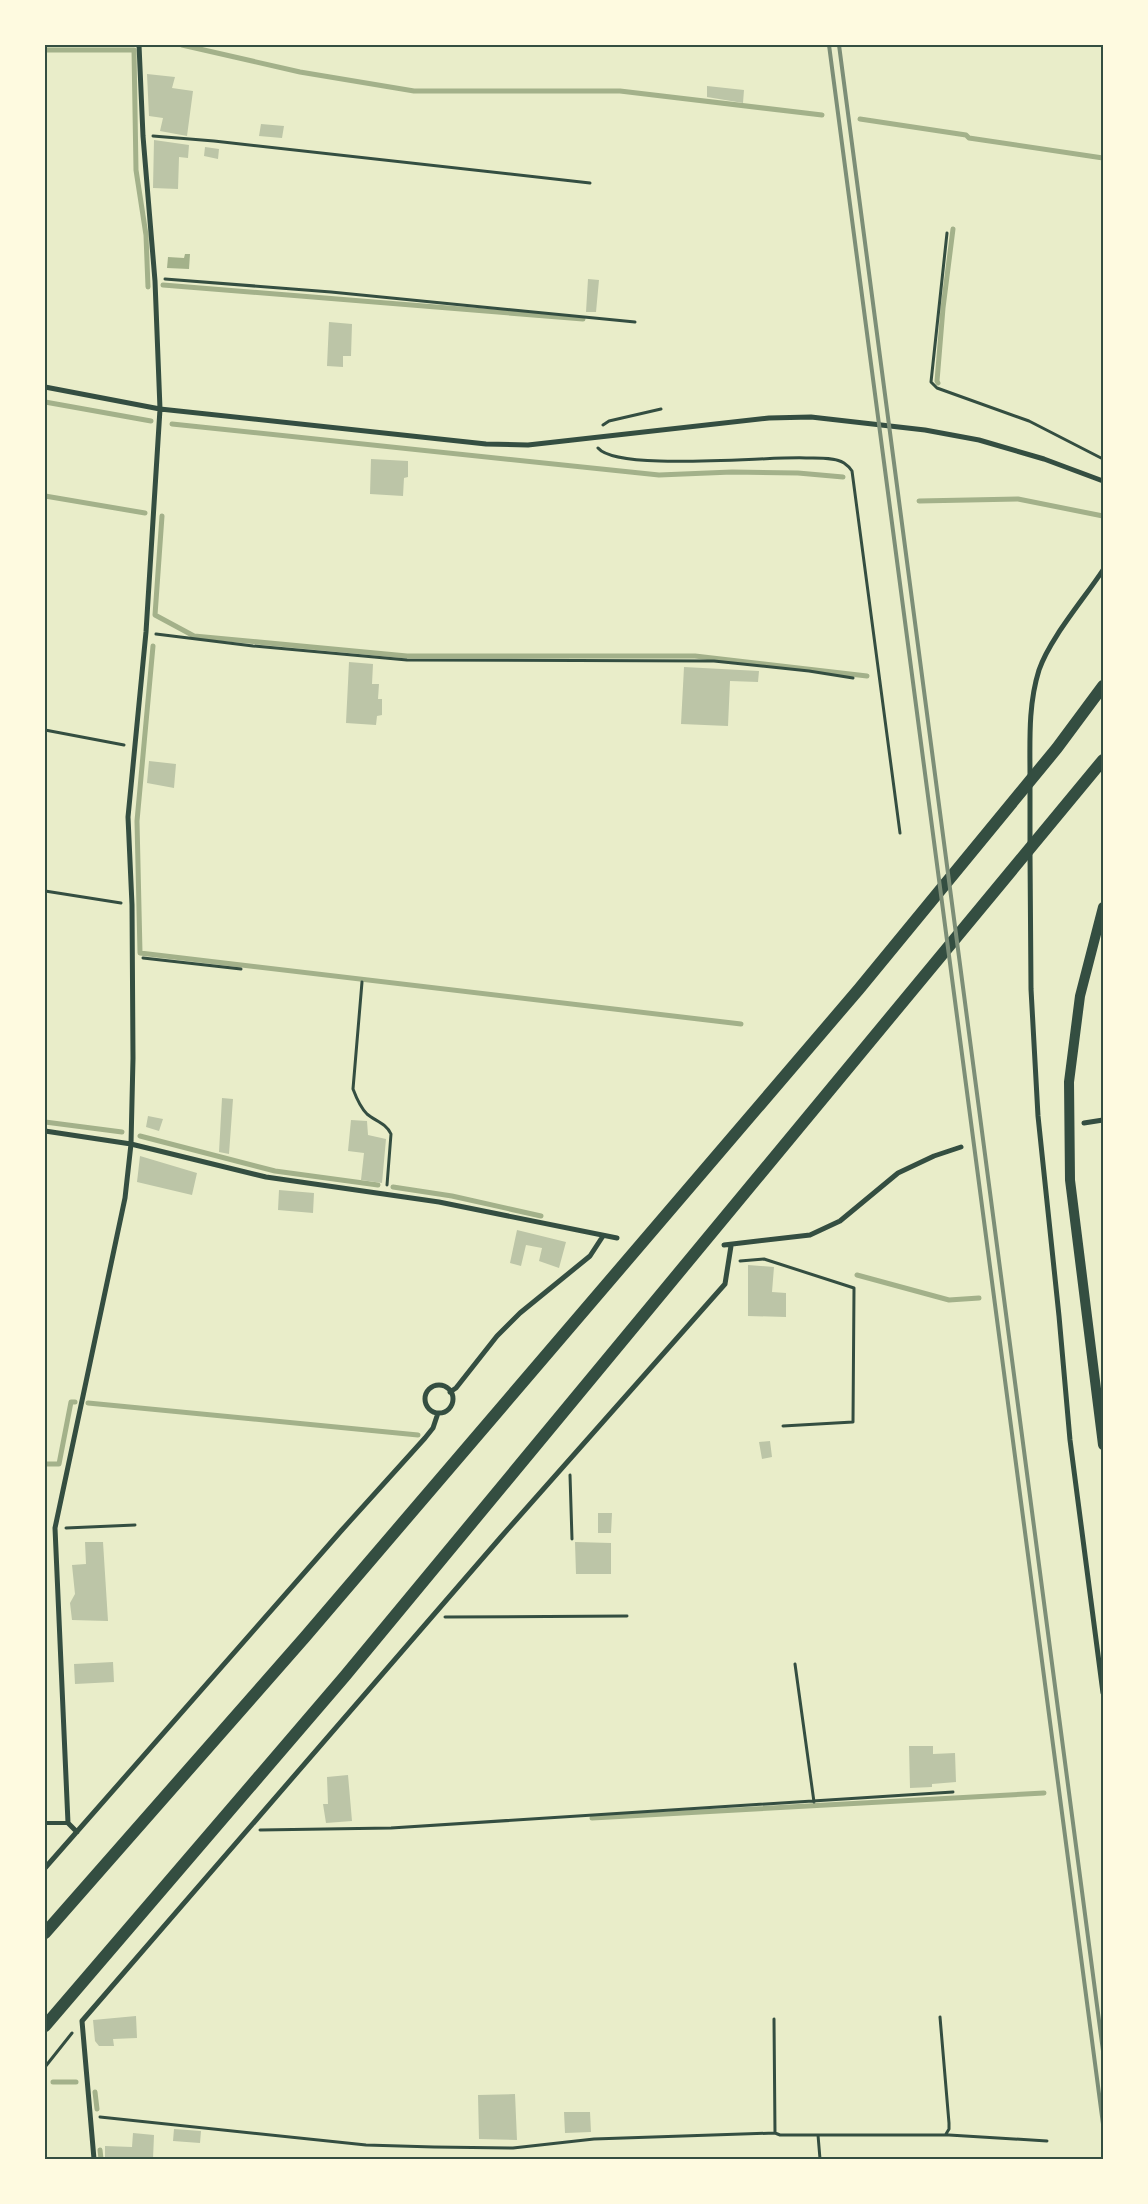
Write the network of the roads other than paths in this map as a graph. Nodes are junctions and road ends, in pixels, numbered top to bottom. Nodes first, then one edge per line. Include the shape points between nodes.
1 (139, 45) edge
2 (45, 387) edge
3 (160, 409) junction
4 (1103, 482) edge
5 (1103, 570) edge
6 (1103, 686) edge
7 (1103, 760) edge
8 (1103, 907) edge
9 (1103, 1120) edge
10 (1084, 1123) dead end
11 (45, 1131) edge
12 (131, 1144) junction
13 (961, 1147) dead end
14 (603, 1236) junction
15 (617, 1238) dead end
16 (724, 1245) dead end
17 (731, 1246) junction
18 (450, 1392) junction
19 (438, 1413) junction
20 (1103, 1445) edge
21 (1103, 1693) edge
22 (45, 1823) edge
23 (68, 1823) junction
24 (77, 1832) junction
25 (45, 1868) edge
26 (45, 1933) edge
27 (45, 2026) edge
28 (94, 2159) edge

1 - 3 street
2 - 3 street
3 - 4 street via 528,446 769,418 811,417 925,430 979,440
3 - 12 street via 146,632 128,817 132,904
5 - 21 street via 1058,634 1040,669 1030,707 1028,751 1031,989 1038,1116 1070,1440
6 - 26 highway via 1057,748 859,989 305,1638
7 - 27 highway via 345,1676
8 - 20 main road via 1080,996 1069,1082 1070,1180
9 - 10 street
11 - 12 street
12 - 14 street via 266,1177 439,1202
12 - 23 street via 125,1198 55,1528
13 - 17 street via 898,1173 840,1222 810,1235
14 - 15 street
14 - 18 street via 590,1256 497,1336
16 - 17 street
17 - 28 street via 725,1284 432,1616 82,2021
18 - 19 street via 451,1406
18 - 19 street via 443,1386 434,1386 427,1392 426,1405
19 - 24 street via 434,1428
22 - 23 lane
23 - 24 street
24 - 25 street

